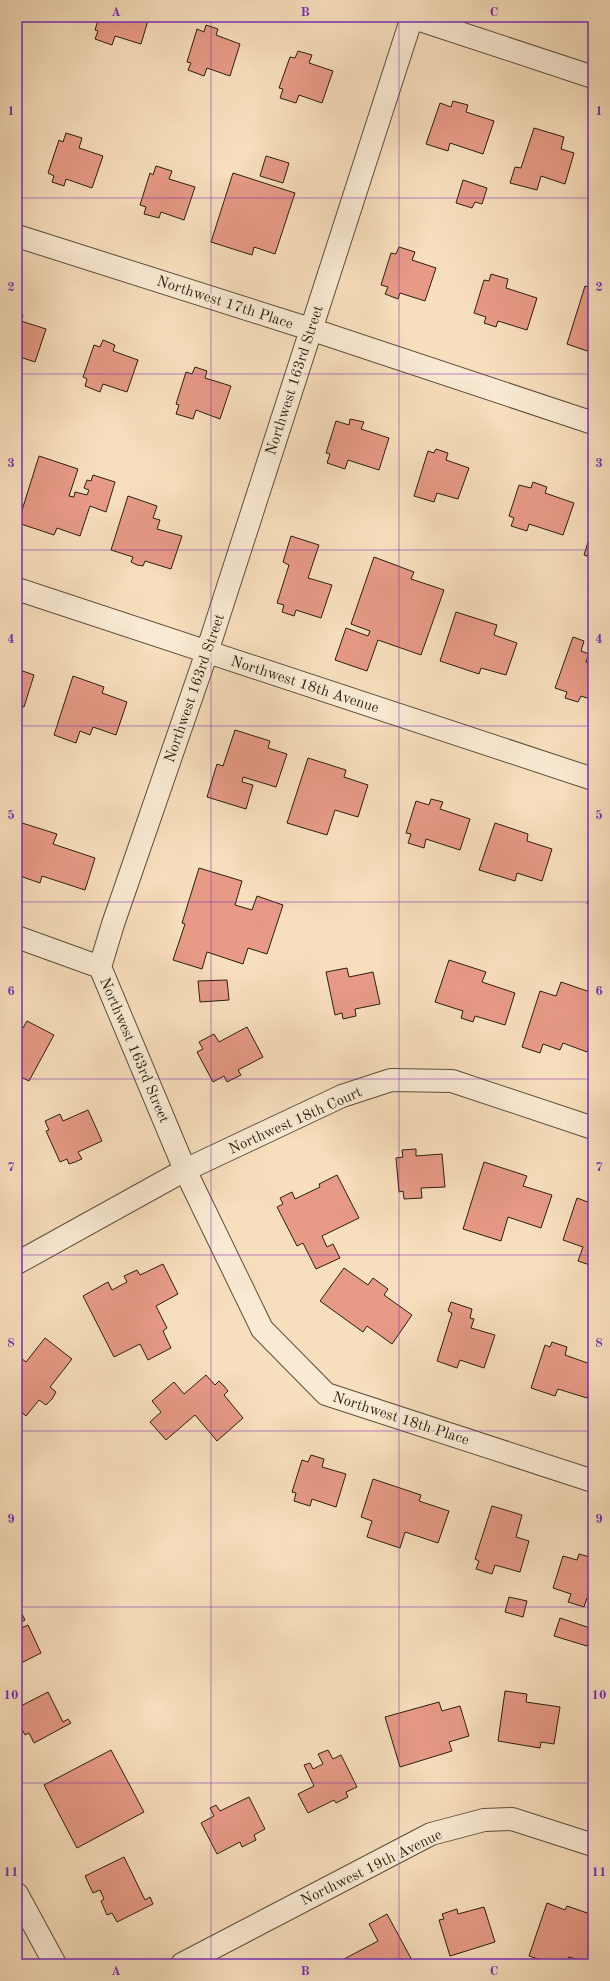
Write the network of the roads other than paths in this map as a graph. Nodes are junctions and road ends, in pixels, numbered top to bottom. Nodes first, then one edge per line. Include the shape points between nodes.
1 (412, 17) edge
2 (593, 77) edge
3 (17, 236) edge
4 (310, 329) junction
5 (593, 423) edge
6 (17, 589) edge
7 (207, 652) junction
8 (593, 779) edge
9 (17, 937) edge
10 (100, 967) junction
11 (593, 1128) edge
12 (185, 1170) junction
13 (17, 1264) edge
14 (593, 1481) edge
15 (593, 1845) edge
16 (17, 1894) edge
17 (55, 1964) edge
18 (182, 1964) edge

1 - 2 street
1 - 4 street, Northwest 163rd Street
3 - 4 street, Northwest 17th Place
4 - 5 street, Northwest 17th Place
4 - 7 street, Northwest 163rd Street
6 - 7 street, Northwest 18th Avenue
7 - 8 street, Northwest 18th Avenue
7 - 10 street, Northwest 163rd Street
9 - 10 street
10 - 12 street, Northwest 163rd Street
11 - 12 street, Northwest 18th Court via 452,1081 391,1080 342,1096
12 - 13 street
12 - 14 street, Northwest 18th Place via 262,1329 326,1394
15 - 18 street, Northwest 19th Avenue via 512,1819 484,1820 431,1834
16 - 17 street

